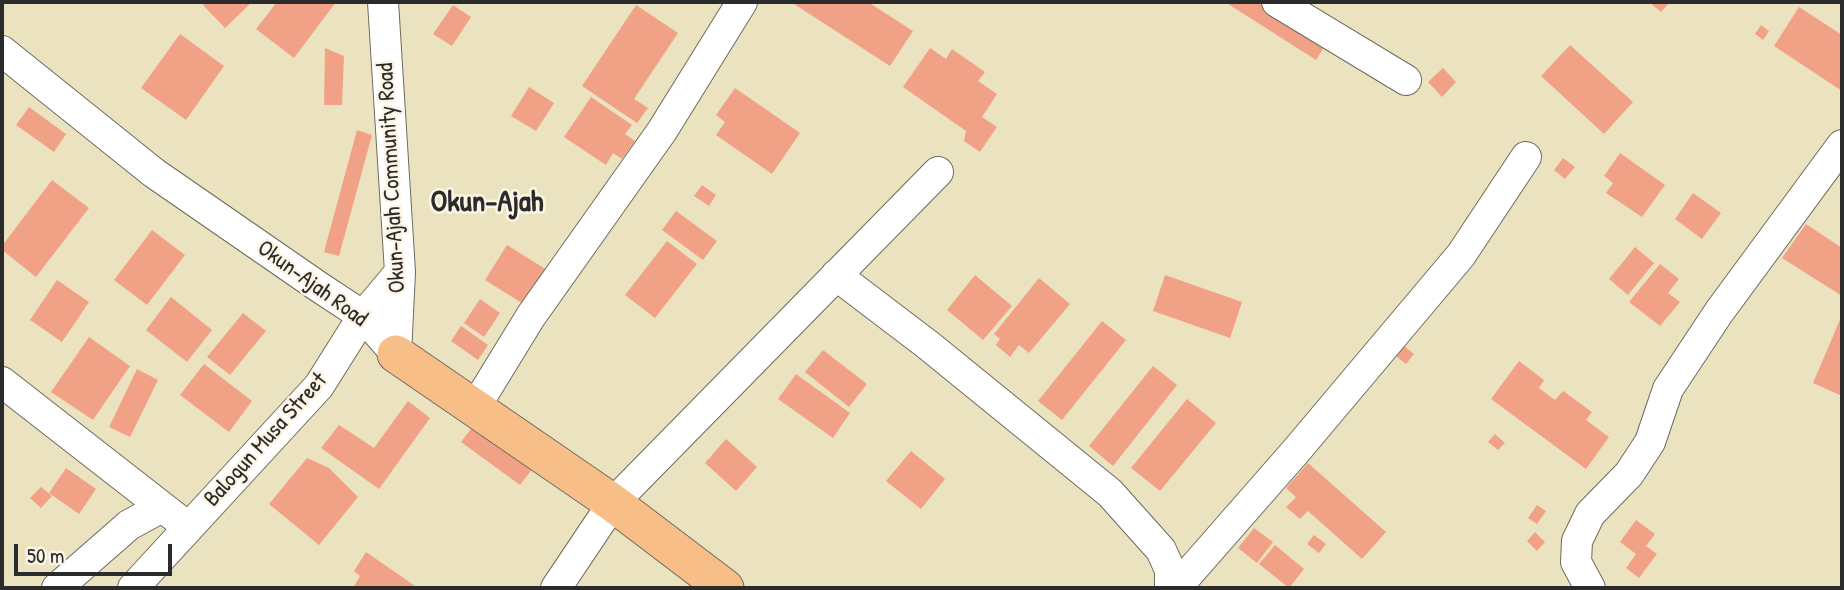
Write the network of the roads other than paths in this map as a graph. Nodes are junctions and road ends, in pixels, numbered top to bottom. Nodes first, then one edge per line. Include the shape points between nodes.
1 (383, 2) edge
2 (742, 2) edge
3 (1277, 2) edge
4 (2, 51) edge
5 (1406, 80) dead end
6 (1842, 145) edge
7 (1526, 157) dead end
8 (938, 172) dead end
9 (400, 272) junction
10 (836, 275) junction
11 (363, 316) junction
12 (396, 354) junction
13 (2, 382) edge
14 (474, 409) junction
15 (613, 503) junction
16 (162, 507) junction
17 (188, 527) junction
18 (57, 588) edge
19 (133, 588) edge
20 (556, 588) edge
21 (724, 588) edge
22 (1170, 588) edge
23 (1176, 588) edge
24 (1590, 588) edge

1 - 9 street, Okun-Ajah Community Road
2 - 14 street via 662,131 531,316
3 - 5 street
4 - 11 street, Okun-Ajah Road via 154,173
6 - 24 street via 1668,389 1650,442 1629,474 1590,514 1577,541 1576,562
7 - 23 street via 1461,255
8 - 10 street
9 - 11 street, Balogun Musa Street
9 - 12 street, Okun-Ajah Community Road
10 - 15 street
10 - 22 street via 1110,493 1161,550 1170,570
11 - 12 street, Okun-Ajah Road
11 - 17 street, Balogun Musa Street via 319,386
12 - 14 main road, Okun-Ajah Road
13 - 16 street
14 - 15 main road, Okun-Ajah Road
15 - 20 street
15 - 21 main road, Okun-Ajah Road
16 - 17 street
16 - 18 street via 129,525
17 - 19 street, Balogun Musa Street

